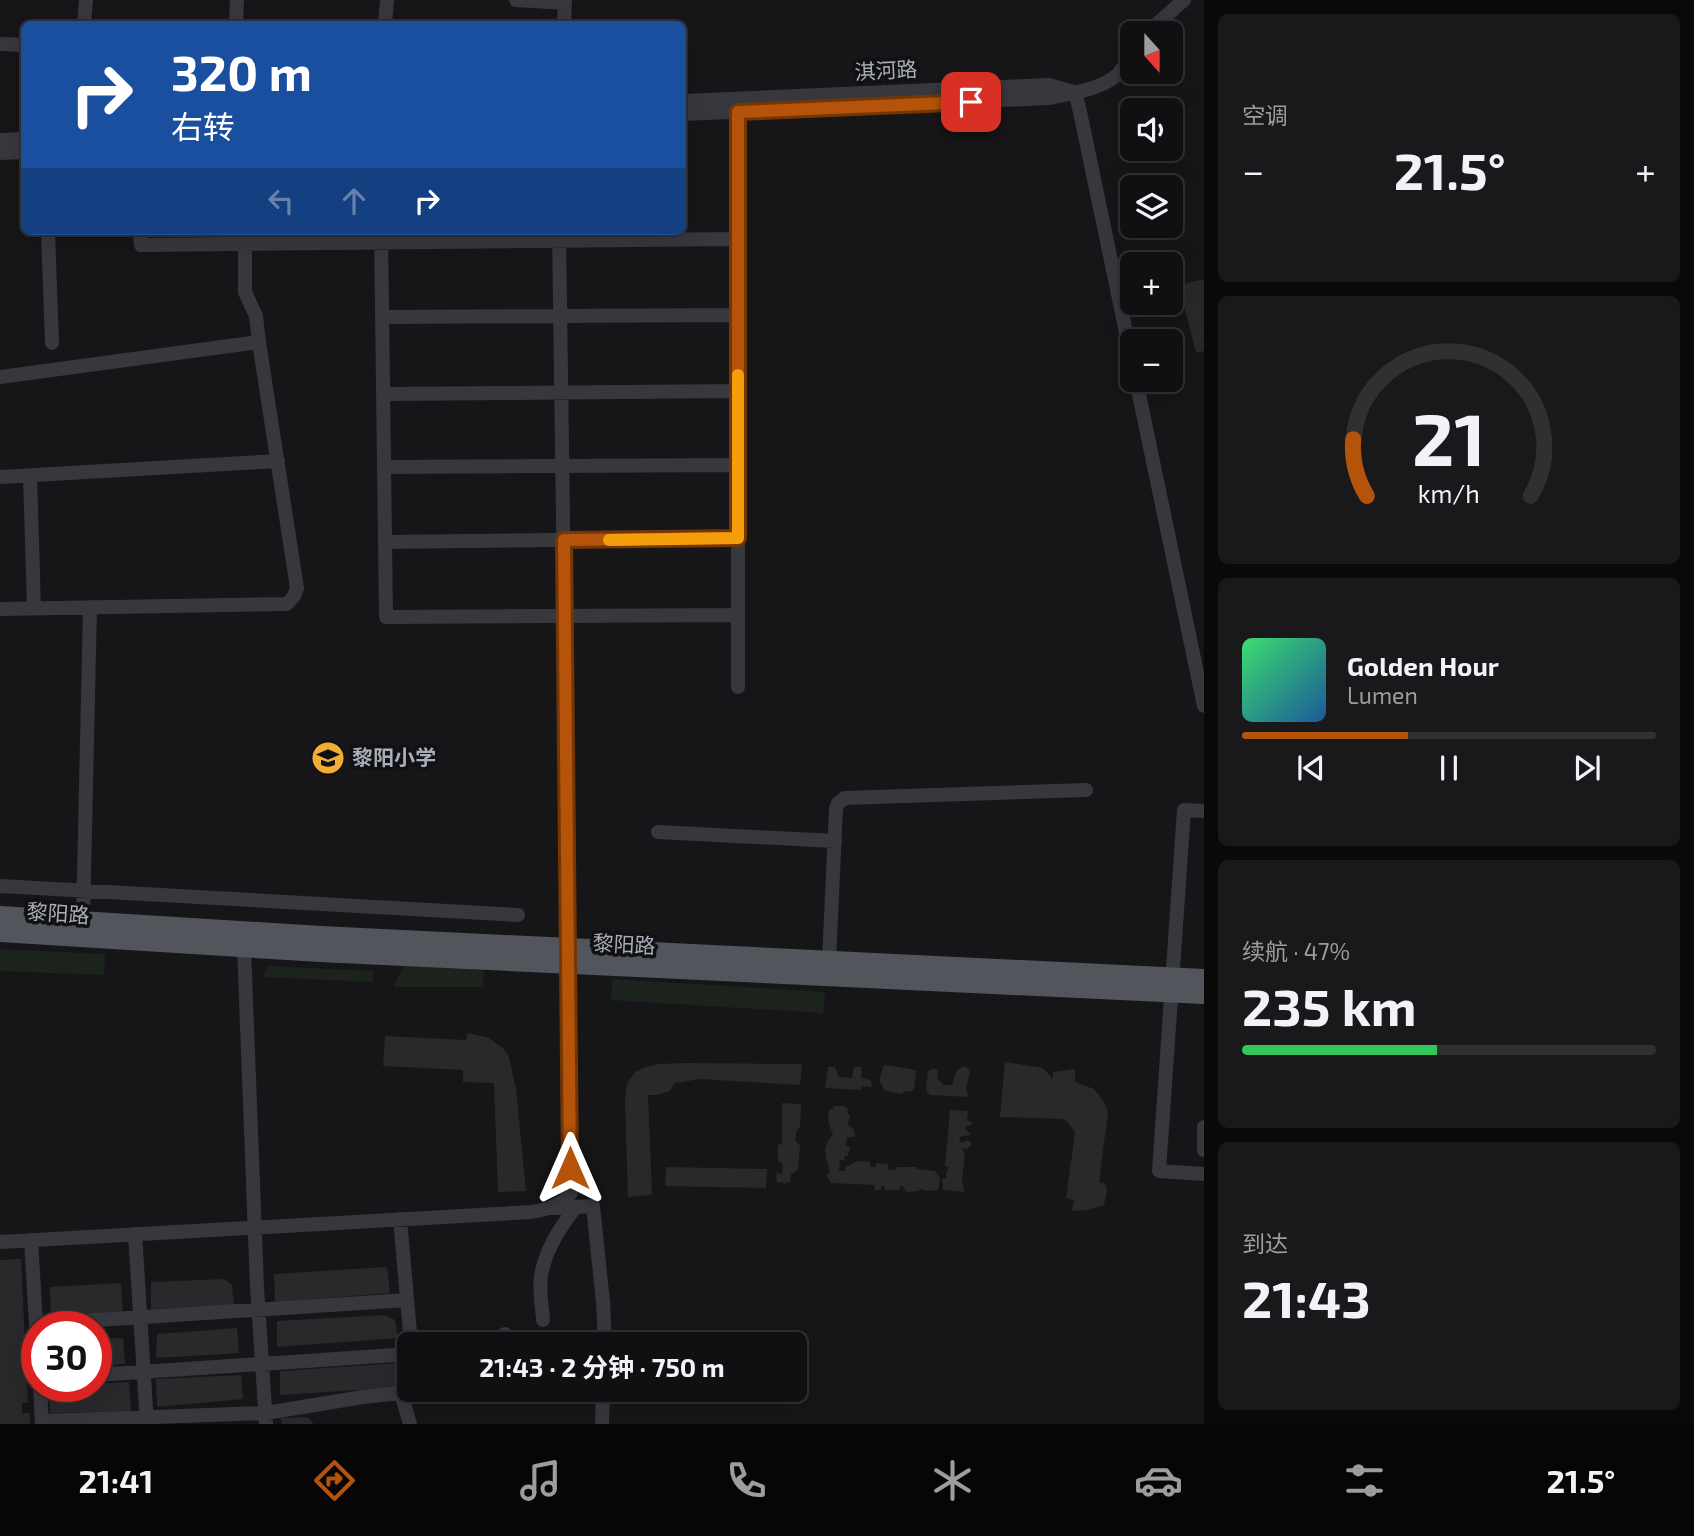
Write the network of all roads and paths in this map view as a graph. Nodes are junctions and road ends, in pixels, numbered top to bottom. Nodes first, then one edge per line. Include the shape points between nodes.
1 (86, 0) edge
2 (237, 0) edge
3 (387, 0) edge
4 (516, 0) edge
5 (1184, 0) edge
6 (565, 1) edge
7 (84, 21) edge
8 (236, 21) edge
9 (385, 21) edge
10 (564, 21) edge
11 (1160, 21) edge
12 (0, 44) edge
13 (21, 45) edge
14 (1120, 72) edge
15 (1075, 92) junction
16 (686, 101) edge
17 (738, 112) junction
18 (686, 114) edge
19 (21, 139) edge
20 (0, 140) edge
21 (21, 152) edge
22 (0, 153) edge
23 (48, 235) edge
24 (140, 235) edge
25 (560, 236) edge
26 (245, 237) edge
27 (381, 237) edge
28 (738, 239) junction
29 (738, 314) junction
30 (561, 316) junction
31 (382, 317) junction
32 (1125, 329) edge
33 (52, 342) dead end
34 (259, 342) junction
35 (0, 377) edge
36 (738, 391) junction
37 (562, 392) junction
38 (1139, 392) edge
39 (383, 394) junction
40 (278, 461) junction
41 (738, 465) junction
42 (563, 466) junction
43 (384, 467) junction
44 (30, 476) junction
45 (0, 477) edge
46 (738, 538) junction
47 (564, 540) junction
48 (385, 542) junction
49 (90, 607) junction
50 (34, 608) junction
51 (0, 609) edge
52 (738, 615) junction
53 (565, 616) junction
54 (738, 687) dead end
55 (1204, 706) edge
56 (1086, 790) dead end
57 (1204, 811) edge
58 (658, 832) dead end
59 (835, 841) junction
60 (0, 886) edge
61 (83, 891) junction
62 (0, 915) edge
63 (518, 915) dead end
64 (83, 920) junction
65 (0, 933) edge
66 (244, 948) junction
67 (569, 956) junction
68 (829, 960) junction
69 (1204, 978) edge
70 (1172, 985) junction
71 (1204, 995) edge
72 (1204, 1127) edge
73 (1204, 1150) edge
74 (1204, 1174) edge
75 (576, 1207) junction
76 (552, 1208) junction
77 (400, 1219) junction
78 (255, 1227) junction
79 (135, 1234) junction
80 (31, 1240) junction
81 (0, 1242) edge
82 (407, 1300) junction
83 (258, 1310) junction
84 (35, 1311) edge
85 (140, 1318) junction
86 (112, 1320) edge
87 (543, 1320) dead end
88 (410, 1332) edge
89 (604, 1332) edge
90 (397, 1355) edge
91 (262, 1363) junction
92 (144, 1372) junction
93 (112, 1374) edge
94 (397, 1393) edge
95 (41, 1402) edge
96 (404, 1402) edge
97 (603, 1402) edge
98 (266, 1419) edge
99 (146, 1421) edge
100 (42, 1422) edge
101 (410, 1424) edge
102 (602, 1424) edge

1 - 7 street
2 - 8 street
3 - 9 street
4 - 6 street
5 - 11 street
6 - 10 street
12 - 13 street
14 - 15 street
15 - 16 street, 淇河路 via 1049,85
15 - 17 street, 淇河路 via 1049,98
15 - 32 street
17 - 18 street, 淇河路
17 - 28 street
19 - 20 street
21 - 22 street
23 - 33 street
24 - 26 street via 141,245
25 - 27 street
25 - 28 street
25 - 30 street
26 - 27 street
26 - 34 street via 245,292 256,316
27 - 31 street
28 - 29 street
29 - 30 street
29 - 36 street
30 - 31 street
30 - 37 street
31 - 39 street
34 - 35 street
34 - 40 street
36 - 37 street
36 - 41 street
37 - 39 street
37 - 42 street
38 - 55 street
39 - 43 street
40 - 44 street
40 - 49 street via 297,588 287,604
41 - 42 street
41 - 46 street
42 - 43 street
42 - 47 street
43 - 48 street
44 - 45 street
44 - 50 street
46 - 47 street
46 - 52 street
47 - 48 street
47 - 53 street
48 - 53 street via 386,617
49 - 50 street
49 - 61 street
50 - 51 street
52 - 53 street
52 - 54 street
53 - 67 street
56 - 59 street via 845,798 836,809
57 - 70 street via 1184,810
58 - 59 street
59 - 68 street
60 - 61 street
61 - 63 street
61 - 64 street
62 - 64 main road, 黎阳路
64 - 67 main road, 黎阳路
65 - 66 main road, 黎阳路
66 - 67 main road, 黎阳路
66 - 78 street
67 - 68 main road, 黎阳路
67 - 70 main road, 黎阳路
67 - 76 street via 571,1194
68 - 70 main road, 黎阳路
69 - 70 main road, 黎阳路
70 - 71 main road, 黎阳路
70 - 74 street via 1159,1171
72 - 73 street
75 - 76 street
75 - 87 street via 545,1256
75 - 89 street via 593,1206
76 - 77 street
77 - 78 street
77 - 82 street
78 - 79 street
78 - 83 street
79 - 80 street
79 - 85 street
80 - 81 street
80 - 84 street
82 - 83 street
82 - 88 street
83 - 85 street
83 - 91 street
85 - 86 street
85 - 92 street
90 - 91 street
91 - 92 street
91 - 98 street
92 - 93 street
92 - 99 street
94 - 98 street
95 - 100 street
96 - 101 street
97 - 102 street
98 - 99 street
99 - 100 street

